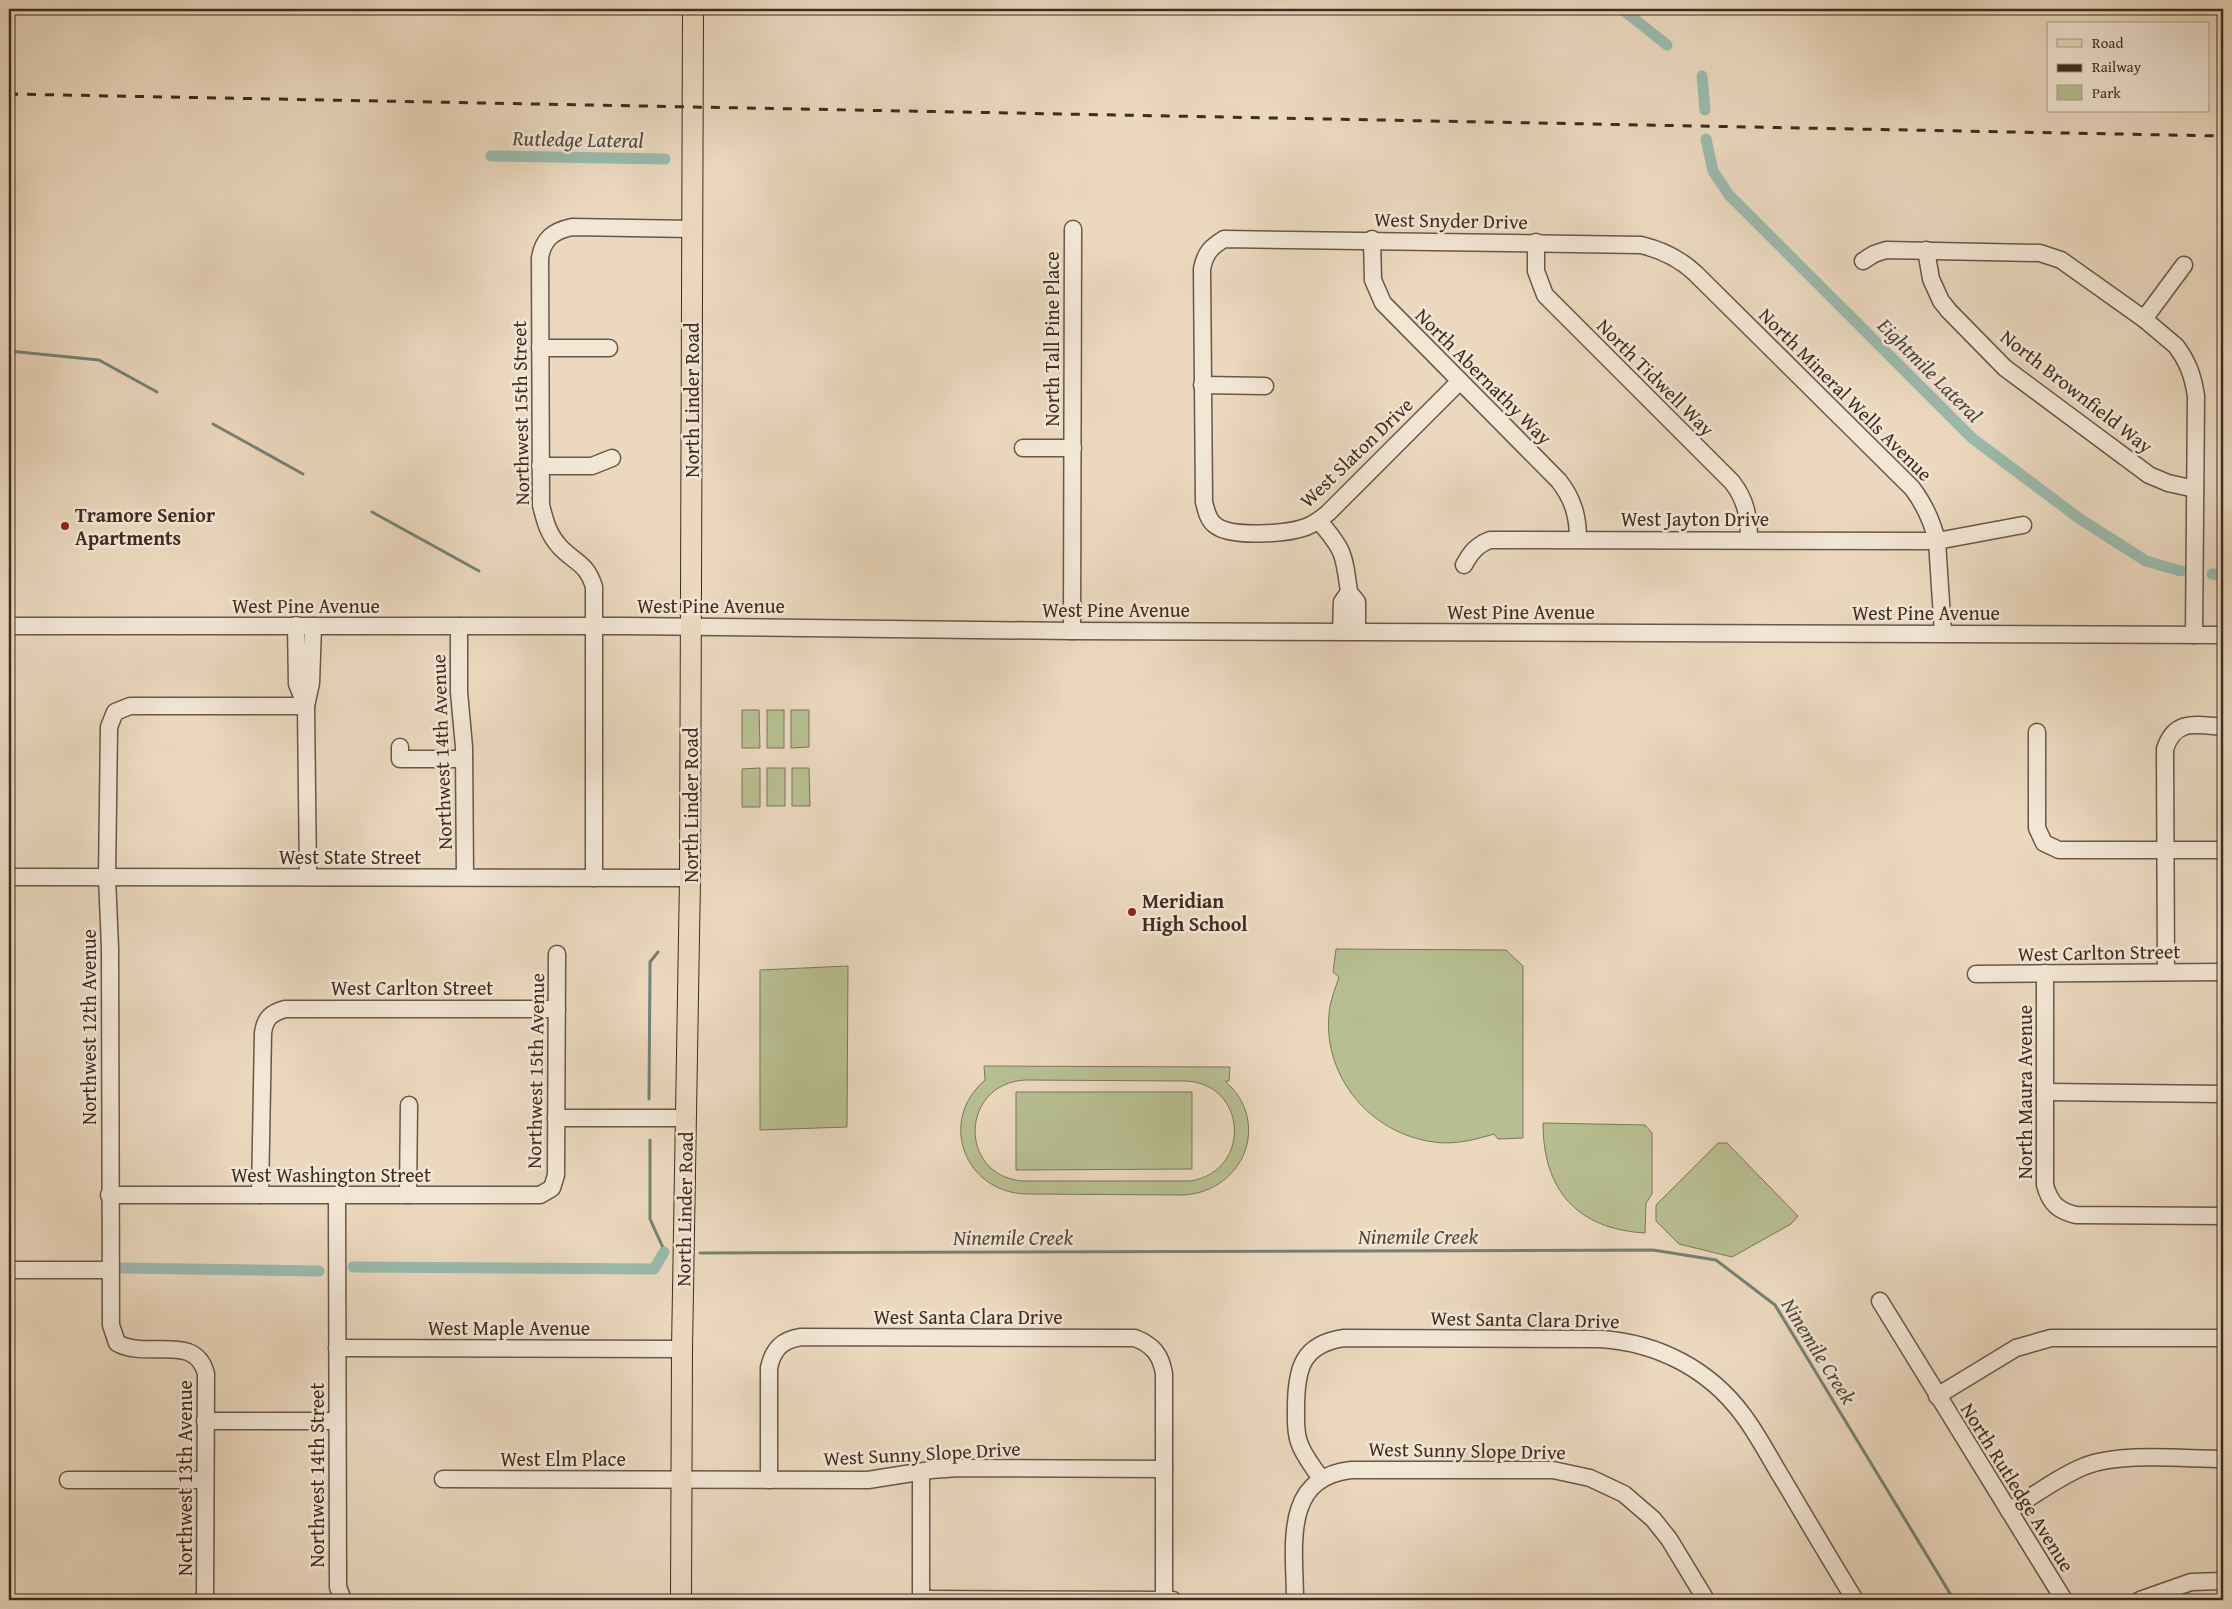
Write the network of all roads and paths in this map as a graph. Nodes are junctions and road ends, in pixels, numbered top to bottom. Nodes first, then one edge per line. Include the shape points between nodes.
1 (693, 9) edge
2 (692, 229) junction
3 (1073, 230) dead end
4 (1372, 239) junction
5 (1536, 242) junction
6 (1926, 250) junction
7 (1863, 261) dead end
8 (1686, 264) joint
9 (2184, 265) dead end
10 (2144, 319) junction
11 (540, 348) junction
12 (609, 348) dead end
13 (1460, 381) junction
14 (1202, 386) junction
15 (1266, 386) dead end
16 (1023, 448) dead end
17 (1073, 448) junction
18 (612, 458) dead end
19 (540, 466) junction
20 (2195, 489) junction
21 (1319, 521) junction
22 (2023, 526) dead end
23 (1578, 539) junction
24 (1750, 540) junction
25 (1937, 541) junction
26 (1464, 565) dead end
27 (296, 625) junction
28 (9, 626) edge
29 (313, 626) junction
30 (459, 626) junction
31 (594, 626) junction
32 (691, 626) junction
33 (1072, 630) junction
34 (1349, 631) junction
35 (1943, 633) junction
36 (2194, 635) junction
37 (2223, 635) edge
38 (306, 706) junction
39 (2223, 728) edge
40 (2037, 732) dead end
41 (400, 747) dead end
42 (464, 759) junction
43 (2164, 850) junction
44 (2223, 850) edge
45 (308, 876) junction
46 (9, 877) edge
47 (108, 877) junction
48 (465, 877) junction
49 (594, 878) junction
50 (690, 878) junction
51 (557, 954) dead end
52 (2166, 972) junction
53 (2223, 972) edge
54 (2045, 973) junction
55 (1976, 974) dead end
56 (557, 1009) junction
57 (2045, 1092) junction
58 (2223, 1094) edge
59 (409, 1105) dead end
60 (556, 1118) junction
61 (685, 1118) junction
62 (552, 1188) joint
63 (109, 1195) junction
64 (260, 1195) junction
65 (337, 1195) junction
66 (408, 1195) junction
67 (2223, 1216) edge
68 (9, 1270) edge
69 (109, 1270) junction
70 (1880, 1301) dead end
71 (2223, 1338) edge
72 (337, 1348) junction
73 (682, 1349) junction
74 (200, 1357) joint
75 (1937, 1396) junction
76 (205, 1421) junction
77 (337, 1421) junction
78 (2223, 1459) edge
79 (1164, 1469) junction
80 (921, 1472) junction
81 (443, 1479) dead end
82 (682, 1479) junction
83 (1321, 1479) junction
84 (68, 1480) dead end
85 (205, 1480) junction
86 (769, 1480) junction
87 (2009, 1511) junction
88 (2223, 1581) edge
89 (2147, 1599) edge
90 (205, 1600) edge
91 (343, 1600) edge
92 (681, 1600) edge
93 (921, 1600) edge
94 (1164, 1600) edge
95 (1173, 1600) edge
96 (1295, 1600) edge
97 (1706, 1600) edge
98 (1855, 1600) edge
99 (2064, 1600) edge

1 - 2 main road, North Linder Road
2 - 11 street, Northwest 15th Street via 572,227 559,229 549,236 542,246 540,258
2 - 32 main road, North Linder Road
3 - 17 street, North Tall Pine Place
4 - 5 street, West Snyder Drive
4 - 13 street, North Abernathy Way via 1373,280 1383,303
4 - 14 street, West Snyder Drive via 1224,238 1212,246 1202,268
5 - 8 street, West Snyder Drive via 1641,245
5 - 24 street, North Tidwell Way via 1536,271 1545,295 1732,482 1745,503
6 - 7 street via 1886,250
6 - 10 street via 2040,253 2071,266
6 - 20 street, North Brownfield Way via 1931,279 1941,301 2005,368 2149,475
8 - 25 street, North Mineral Wells Avenue via 1912,488 1928,513
9 - 10 street
10 - 20 street via 2176,346 2193,375 2196,396
11 - 12 street
11 - 19 street, Northwest 15th Street
13 - 21 street, West Slaton Drive
13 - 23 street, North Abernathy Way via 1567,491 1576,514
14 - 15 street
14 - 21 street, West Slaton Drive via 1204,502 1214,524 1233,533 1283,532
16 - 17 street, North Tall Pine Place
17 - 33 street, North Tall Pine Place
18 - 19 street via 592,466
19 - 31 street, Northwest 15th Street via 541,505 546,528 560,547 596,570
20 - 36 street
21 - 34 street via 1344,555 1349,592 1357,602
22 - 25 street, West Jayton Drive
23 - 24 street, West Jayton Drive
23 - 26 street, West Jayton Drive via 1490,540 1474,549
24 - 25 street, West Jayton Drive
25 - 35 street, North Mineral Wells Avenue
27 - 28 street, West Pine Avenue
27 - 29 street, West Pine Avenue
27 - 38 street via 297,684
29 - 30 street, West Pine Avenue
29 - 38 street via 311,683
30 - 31 street, West Pine Avenue
30 - 42 street, Northwest 14th Avenue
31 - 32 street, West Pine Avenue
31 - 49 street, Northwest 15th Street
32 - 33 street, West Pine Avenue
32 - 50 main road, North Linder Road
33 - 34 street, West Pine Avenue
34 - 35 street, West Pine Avenue
35 - 36 street, West Pine Avenue
36 - 37 street, West Pine Avenue
38 - 45 street
38 - 47 street, Northwest 12th Avenue via 130,706 115,712 109,727
39 - 43 street via 2181,727 2165,749
40 - 43 street via 2037,828 2044,843 2059,850
41 - 42 street via 400,759
42 - 48 street, Northwest 14th Avenue
43 - 44 street
43 - 52 street
45 - 47 street, West State Street
45 - 48 street, West State Street
46 - 47 street, West State Street
47 - 63 street, Northwest 12th Avenue
48 - 49 street, West State Street
49 - 50 street, West State Street
50 - 61 main road, North Linder Road
51 - 56 street, Northwest 15th Avenue
52 - 53 street, West Carlton Street
52 - 54 street, West Carlton Street
54 - 55 street, West Carlton Street
54 - 57 street, North Maura Avenue
56 - 60 street, Northwest 15th Avenue
56 - 64 street, West Carlton Street via 285,1008 268,1016 263,1033
57 - 58 street
57 - 67 street, North Maura Avenue via 2045,1185 2048,1198 2056,1208 2076,1215
59 - 66 street
60 - 61 street
60 - 62 street, Northwest 15th Avenue via 556,1175
61 - 73 main road, North Linder Road
62 - 66 street, West Washington Street via 540,1195
63 - 64 street, West Washington Street
63 - 69 street, Northwest 12th Avenue
64 - 65 street, West Washington Street
65 - 66 street, West Washington Street
65 - 72 street
68 - 69 street
69 - 74 street, Northwest 12th Avenue via 111,1325 117,1343 134,1350 182,1350
70 - 75 street, North Rutledge Avenue
71 - 75 street via 2051,1338 2016,1348
72 - 73 street, West Maple Avenue
72 - 77 street, Northwest 14th Street
73 - 82 main road, North Linder Road
74 - 76 street, Northwest 13th Avenue via 206,1374
75 - 87 street, North Rutledge Avenue
76 - 77 street
76 - 85 street, Northwest 13th Avenue
77 - 91 street, Northwest 14th Street via 338,1587
78 - 87 street via 2098,1462 2065,1477
79 - 80 street, West Sunny Slope Drive via 958,1468
79 - 86 street, West Santa Clara Drive via 1162,1362 1156,1351 1135,1338 801,1337 789,1339 779,1346 769,1368
79 - 94 street
80 - 86 street, West Sunny Slope Drive via 868,1480
80 - 93 street
81 - 82 street, West Elm Place
82 - 86 street, West Sunny Slope Drive
82 - 92 main road, North Linder Road
83 - 96 street via 1308,1490 1297,1512
83 - 97 street, West Sunny Slope Drive via 1339,1471 1352,1470 1553,1470 1590,1478 1624,1494 1653,1519
83 - 98 street, West Santa Clara Drive via 1299,1445 1296,1433 1297,1374 1310,1352 1331,1340 1601,1339 1633,1343 1686,1363 1727,1396 1743,1415
84 - 85 street
85 - 90 street, Northwest 13th Avenue
87 - 99 street, North Rutledge Avenue
88 - 89 street via 2191,1582
93 - 94 street
94 - 95 street

